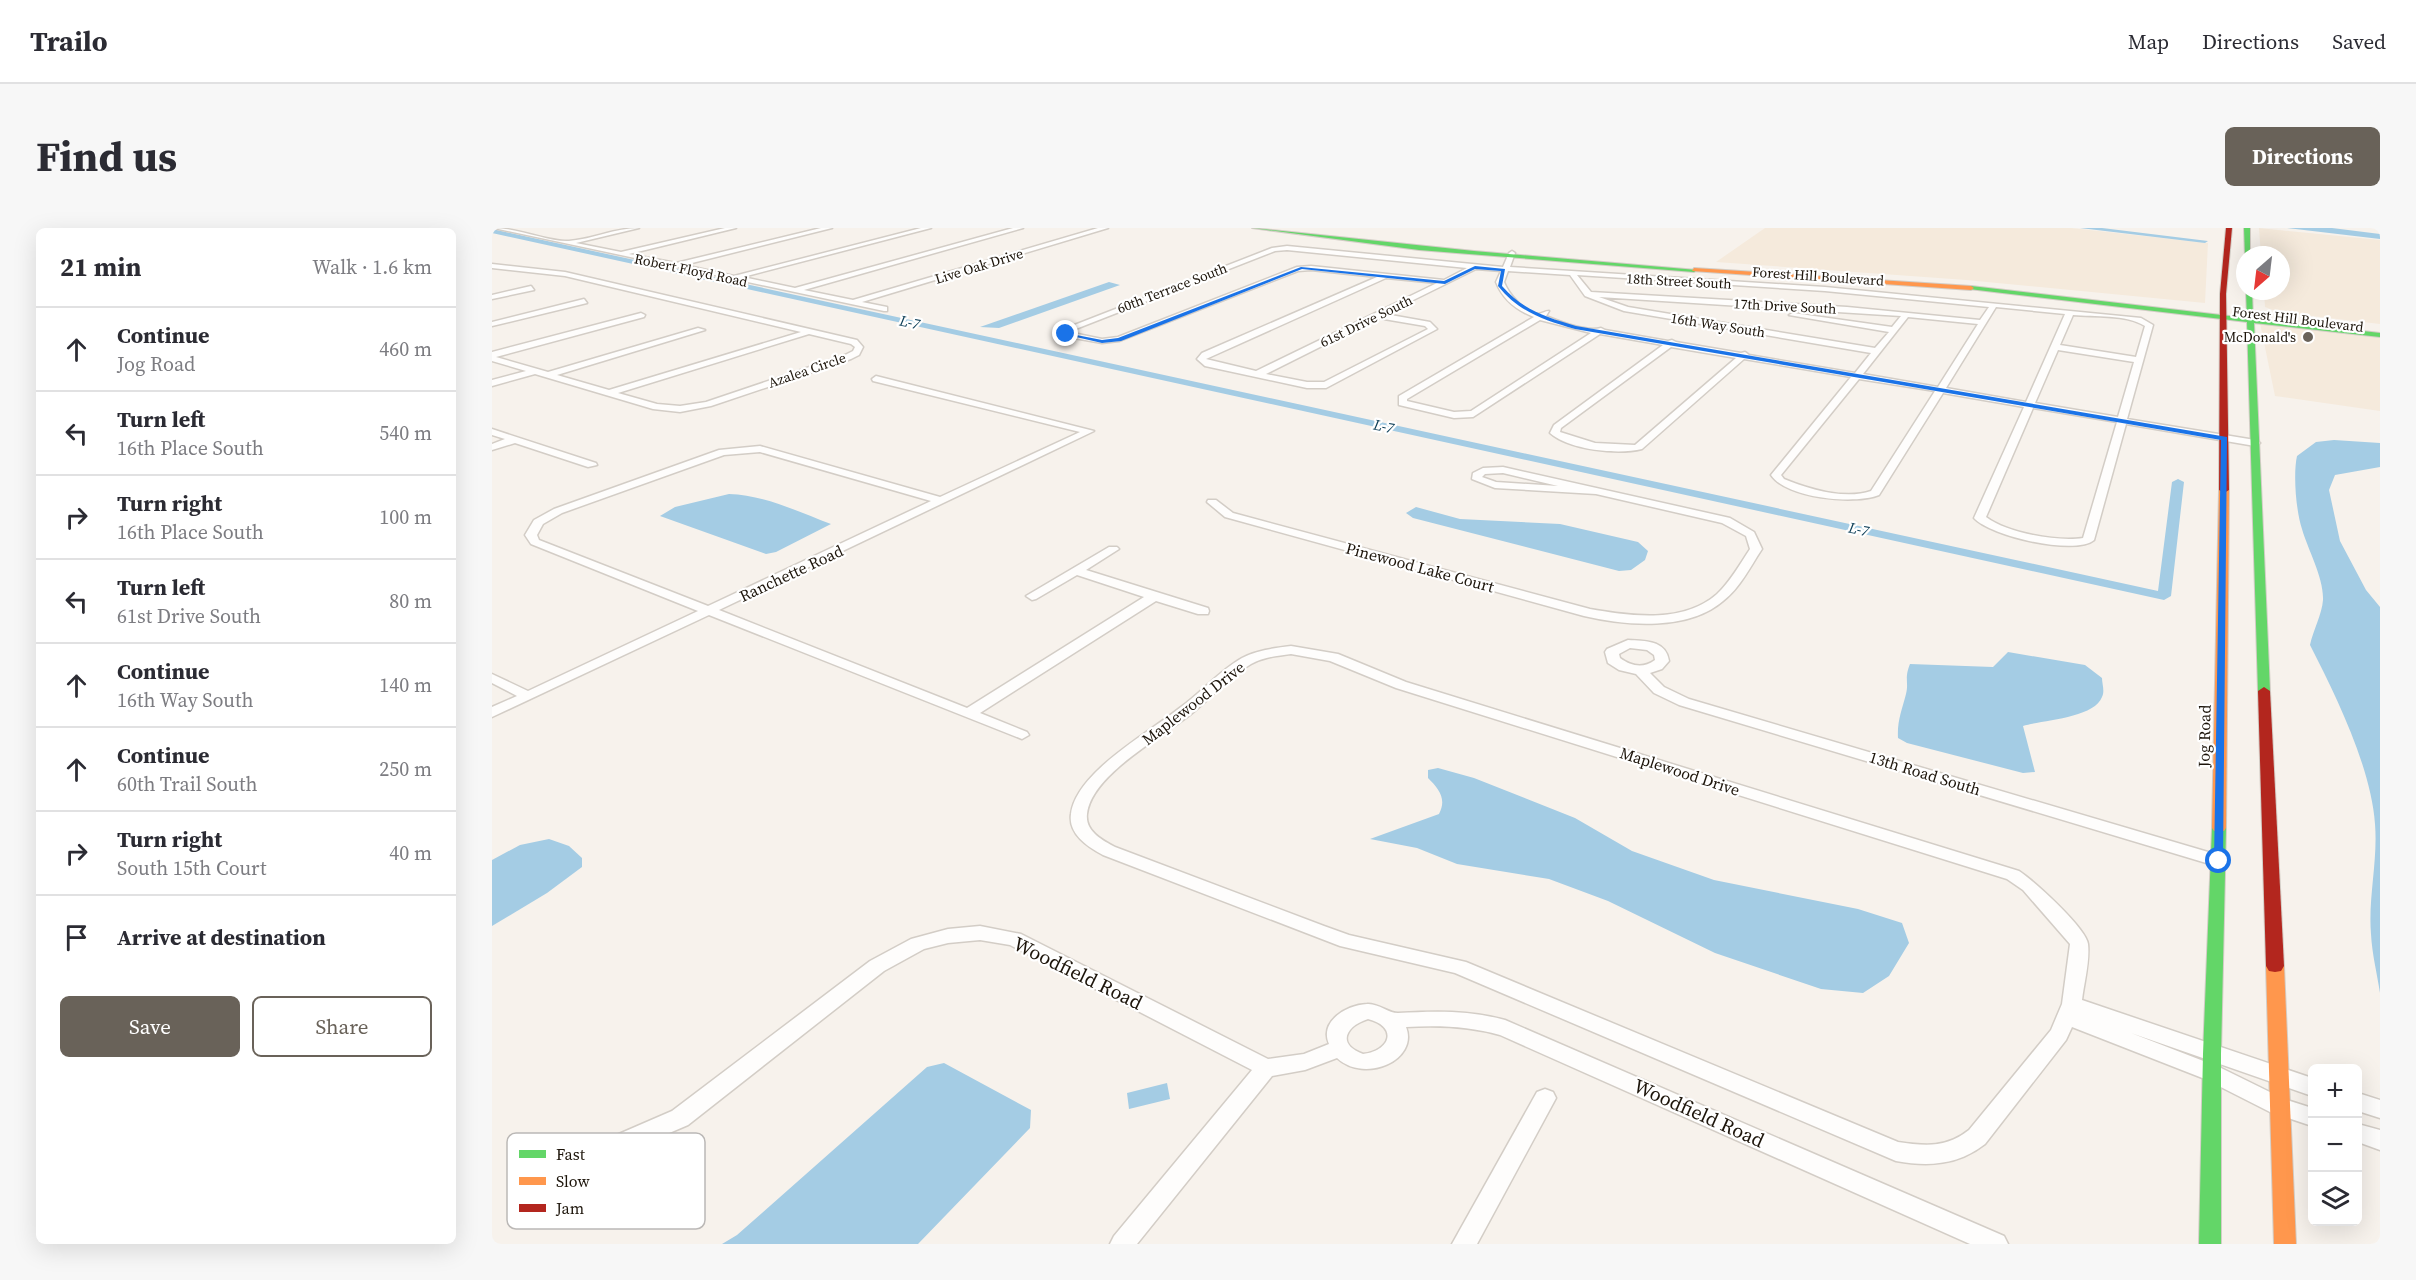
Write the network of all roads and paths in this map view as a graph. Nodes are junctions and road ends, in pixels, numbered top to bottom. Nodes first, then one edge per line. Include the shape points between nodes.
1 (498, 228) edge
2 (539, 228) edge
3 (636, 228) edge
4 (733, 228) edge
5 (829, 228) edge
6 (928, 228) edge
7 (1020, 228) edge
8 (1105, 228) edge
9 (1255, 228) edge
10 (2229, 228) edge
11 (2247, 228) edge
12 (1279, 229) edge
13 (517, 232) junction
14 (565, 243) junction
15 (2247, 246) edge
16 (1283, 248) joint
17 (617, 254) junction
18 (1513, 260) junction
19 (2225, 260) junction
20 (2236, 263) edge
21 (492, 266) edge
22 (671, 266) junction
23 (1475, 267) junction
24 (2236, 268) edge
25 (1815, 273) junction
26 (1573, 275) junction
27 (1385, 276) junction
28 (732, 279) junction
29 (1445, 282) junction
30 (1756, 285) junction
31 (531, 288) dead end
32 (794, 291) junction
33 (1515, 293) junction
34 (1505, 294) junction
35 (1588, 294) junction
36 (492, 297) edge
37 (2248, 300) edge
38 (584, 301) dead end
39 (852, 303) junction
40 (1753, 304) junction
41 (1994, 304) junction
42 (884, 309) dead end
43 (2070, 312) junction
44 (2223, 313) junction
45 (1907, 314) junction
46 (641, 315) dead end
47 (1377, 315) junction
48 (1543, 315) junction
49 (2249, 316) junction
50 (1982, 322) junction
51 (492, 324) edge
52 (2380, 329) edge
53 (701, 330) dead end
54 (1894, 330) junction
55 (1599, 331) junction
56 (808, 332) junction
57 (2380, 335) edge
58 (1670, 343) junction
59 (2055, 347) junction
60 (1876, 351) junction
61 (1743, 356) junction
62 (494, 359) edge
63 (2139, 360) junction
64 (535, 371) junction
65 (1258, 374) junction
66 (547, 375) junction
67 (1858, 375) junction
68 (876, 379) dead end
69 (492, 383) edge
70 (1942, 389) junction
71 (608, 393) junction
72 (2030, 404) junction
73 (2123, 419) junction
74 (492, 432) edge
75 (2225, 436) junction
76 (516, 439) junction
77 (2255, 441) junction
78 (492, 447) edge
79 (592, 465) dead end
80 (1596, 491) junction
81 (942, 501) junction
82 (1212, 502) dead end
83 (1113, 549) dead end
84 (1076, 571) junction
85 (1032, 596) dead end
86 (1154, 596) junction
87 (1203, 610) dead end
88 (707, 612) junction
89 (1633, 620) junction
90 (1636, 643) junction
91 (1640, 670) junction
92 (492, 678) edge
93 (528, 696) junction
94 (492, 712) edge
95 (968, 714) junction
96 (1022, 735) dead end
97 (2219, 861) junction
98 (2069, 1010) junction
99 (1393, 1021) junction
100 (1339, 1049) junction
101 (2212, 1063) junction
102 (1266, 1068) junction
103 (2277, 1075) junction
104 (2308, 1085) edge
105 (1545, 1098) dead end
106 (2362, 1103) edge
107 (2278, 1106) junction
108 (2380, 1110) edge
109 (2308, 1115) edge
110 (645, 1133) edge
111 (2362, 1134) edge
112 (2380, 1140) edge
113 (1122, 1244) edge
114 (1464, 1244) edge
115 (1996, 1244) edge
116 (2210, 1244) edge
117 (2285, 1244) edge

1 - 13 street, Robert Floyd Road
2 - 13 street
3 - 14 street
4 - 17 street
5 - 22 street
6 - 28 street
7 - 32 street
8 - 39 street, Live Oak Drive
9 - 12 main road, Forest Hill Boulevard
10 - 19 main road, Jog Road
11 - 15 main road
12 - 18 main road, Forest Hill Boulevard
13 - 14 street, Robert Floyd Road
14 - 17 street, Robert Floyd Road
16 - 23 street, 18th Street South
16 - 27 street, 60th Terrace South via 1063,331 1107,341 1119,339 1301,268
17 - 22 street, Robert Floyd Road
18 - 23 street, 18th Street South
18 - 25 main road, Forest Hill Boulevard
18 - 25 main road, Forest Hill Boulevard
18 - 26 street, 18th Street South
18 - 33 street via 1510,282
18 - 34 street via 1500,282
19 - 20 main road
19 - 24 main road
19 - 44 main road, Jog Road
21 - 56 street, Azalea Circle via 565,274
22 - 28 street, Robert Floyd Road
23 - 29 street, 61st Drive South
25 - 44 main road, Forest Hill Boulevard
25 - 44 main road, Forest Hill Boulevard via 1953,281
26 - 30 street, 18th Street South
26 - 35 street, 16th Way South
27 - 29 street
27 - 65 street via 1201,359
28 - 32 street, Robert Floyd Road
29 - 47 street, 61st Drive South
30 - 40 street
30 - 41 street, 18th Street South
31 - 36 street
32 - 39 street, Robert Floyd Road
33 - 34 street
33 - 48 street
34 - 48 street
35 - 40 street, 17th Drive South
35 - 60 street, 16th Way South via 1642,313
37 - 49 main road
38 - 51 street
39 - 42 street, Robert Floyd Road
40 - 45 street, 17th Drive South
40 - 54 street via 1779,313
41 - 43 street, 18th Street South
41 - 50 street
43 - 59 street
43 - 63 street, 18th Street South via 2146,322 2149,325
44 - 49 main road, Forest Hill Boulevard
44 - 75 main road, Jog Road
45 - 50 street, 17th Drive South
45 - 54 street
46 - 62 street
47 - 65 street, 61st Drive South
47 - 65 street via 1432,327 1332,384 1320,386
48 - 55 street
48 - 55 street via 1402,398 1402,403 1454,415 1478,412
49 - 52 main road, Forest Hill Boulevard
49 - 57 main road, Forest Hill Boulevard
49 - 77 main road
50 - 70 street
53 - 66 street
54 - 60 street
55 - 58 street
56 - 71 street
56 - 71 street, Azalea Circle via 854,342 859,349 848,357 694,407 661,408
58 - 61 street
58 - 61 street via 1555,433 1626,450 1638,447
59 - 63 street
59 - 72 street
60 - 67 street
61 - 67 street
62 - 64 street, Azalea Circle
63 - 73 street
64 - 66 street, Azalea Circle
64 - 69 street
66 - 71 street, Azalea Circle
67 - 70 street
67 - 70 street via 1776,475 1780,481 1851,498 1875,493
68 - 81 street, Ranchette Road via 1089,430
70 - 72 street
72 - 73 street
72 - 73 street via 1980,518 1996,528 2059,542 2088,540
73 - 75 street
74 - 76 street
75 - 77 street
75 - 97 main road, Jog Road
76 - 78 street
76 - 79 street
77 - 103 main road
80 - 80 street, Pinewood Lake Court via 1503,470 1477,475 1482,483 1495,486
80 - 89 street, Pinewood Lake Court via 1725,520 1740,525 1756,542 1756,549 1719,599 1680,616
81 - 88 street, Ranchette Road
81 - 88 street via 773,451 744,449 699,459 558,511 538,522 531,535 535,542
82 - 89 street, Pinewood Lake Court via 1229,515 1589,613
83 - 84 street
84 - 85 street
84 - 86 street
86 - 87 street
86 - 95 street
88 - 93 street, Ranchette Road
88 - 95 street
89 - 90 street
90 - 91 street via 1651,646 1663,657 1659,665
90 - 91 street via 1615,648 1611,656 1624,667
91 - 97 street, 13th Road South via 1653,687 1684,702
92 - 93 street
93 - 94 street, Ranchette Road
95 - 96 street
97 - 101 main road, Jog Road
98 - 98 street, Maplewood Drive via 2079,943 2041,897 2013,875 1401,685 1319,654 1276,652 1240,666 1115,764 1085,796 1079,813 1088,837 1109,851 1317,931 1459,967 1896,1151 1916,1155 1935,1156 1967,1147 2059,1034
98 - 101 street
99 - 100 street, Woodfield Road via 1379,1012 1368,1011 1347,1017 1336,1032
99 - 100 street via 1399,1038 1387,1056 1354,1060
99 - 115 street, Woodfield Road via 1480,1020 1505,1028
100 - 102 street via 1305,1062
101 - 103 street
101 - 107 street
101 - 116 main road, Jog Road
102 - 110 street, Woodfield Road via 1014,939 980,933 948,936 918,944 877,966 680,1118
102 - 113 street
103 - 104 street
103 - 107 main road
105 - 114 street
106 - 108 street
107 - 109 street
107 - 117 main road
111 - 112 street

